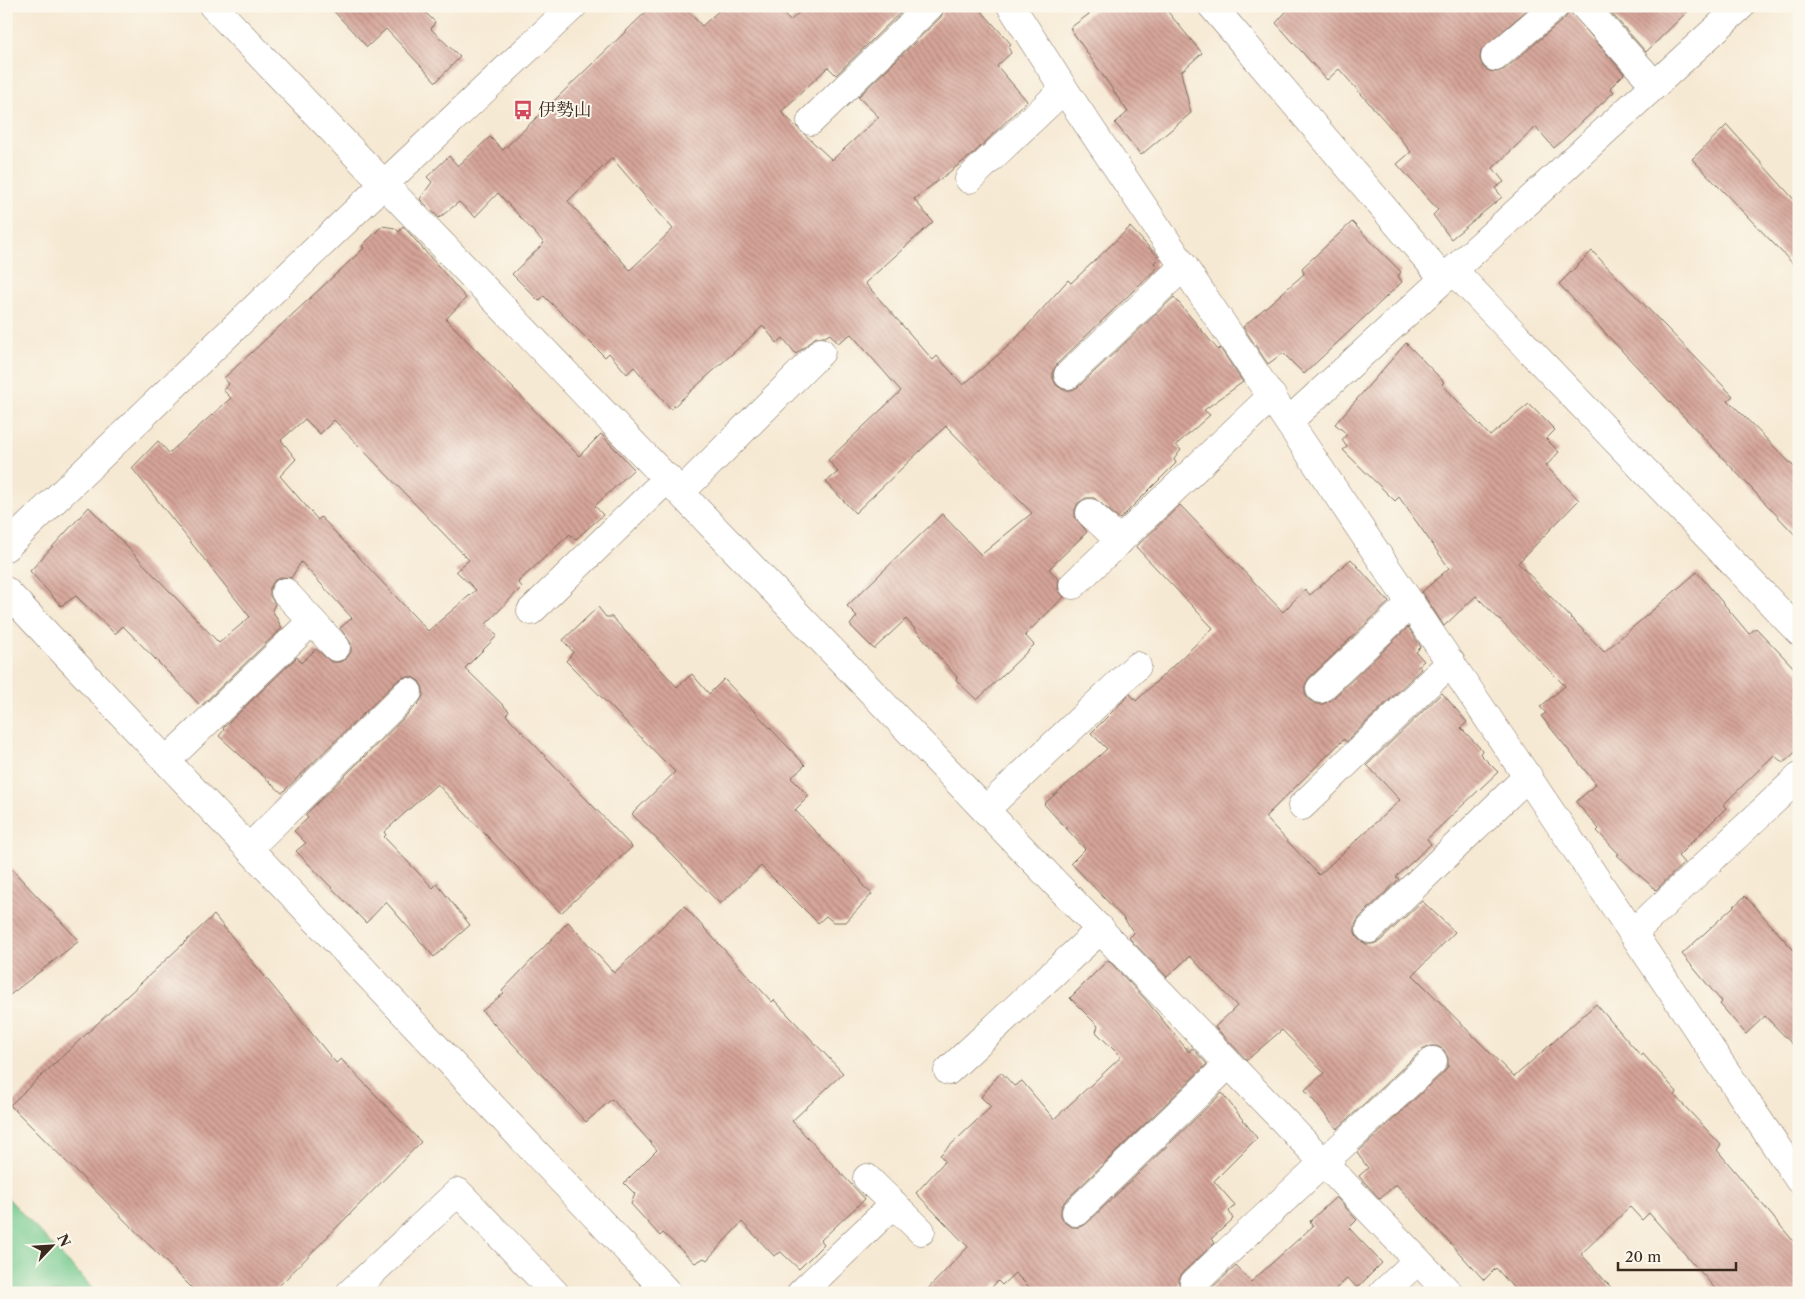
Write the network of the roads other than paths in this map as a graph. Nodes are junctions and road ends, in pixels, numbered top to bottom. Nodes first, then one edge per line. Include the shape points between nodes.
1 (213, 6) edge
2 (574, 6) edge
3 (930, 6) edge
4 (1011, 6) edge
5 (1212, 6) edge
6 (1555, 6) edge
7 (1584, 6) edge
8 (1742, 6) edge
9 (1495, 57) dead end
10 (1655, 85) junction
11 (1064, 90) junction
12 (811, 121) dead end
13 (970, 179) dead end
14 (383, 185) junction
15 (1184, 266) junction
16 (1449, 275) junction
17 (821, 352) dead end
18 (1068, 375) dead end
19 (1272, 396) junction
20 (1289, 421) junction
21 (675, 485) junction
22 (1090, 513) dead end
23 (1120, 541) junction
24 (6, 547) edge
25 (1073, 586) dead end
26 (6, 591) edge
27 (285, 592) dead end
28 (1411, 603) junction
29 (531, 611) dead end
30 (312, 621) junction
31 (1799, 632) edge
32 (336, 647) dead end
33 (1451, 662) junction
34 (1137, 666) dead end
35 (1320, 689) dead end
36 (408, 692) dead end
37 (167, 760) junction
38 (1528, 776) junction
39 (1799, 777) edge
40 (1302, 806) dead end
41 (985, 810) junction
42 (249, 848) junction
43 (1101, 929) junction
44 (1370, 929) dead end
45 (1633, 933) junction
46 (1433, 1061) dead end
47 (1228, 1064) junction
48 (948, 1071) dead end
49 (1322, 1162) junction
50 (867, 1178) dead end
51 (1799, 1180) edge
52 (894, 1204) junction
53 (1076, 1212) dead end
54 (921, 1231) dead end
55 (1417, 1261) junction
56 (1194, 1283) dead end
57 (350, 1293) edge
58 (555, 1293) edge
59 (668, 1293) edge
60 (801, 1293) edge
61 (1383, 1293) edge
62 (1449, 1293) edge

1 - 14 street
2 - 14 street
3 - 12 street
4 - 11 street
5 - 16 street
6 - 9 street
7 - 10 street
8 - 10 street
10 - 16 street
11 - 13 street
11 - 15 street
14 - 21 street
14 - 24 street
15 - 18 street
15 - 19 street
16 - 20 street
16 - 31 street
17 - 21 street
19 - 20 street
19 - 23 street
20 - 28 street
21 - 29 street
21 - 41 street
22 - 23 street
23 - 25 street
26 - 37 street
27 - 30 street
28 - 33 street
28 - 35 street
30 - 32 street
30 - 37 street
33 - 38 street
33 - 40 street
34 - 41 street
36 - 42 street
37 - 42 street
38 - 44 street
38 - 45 street
39 - 45 street
41 - 43 street
42 - 59 street
43 - 47 street
43 - 48 street
45 - 51 street
46 - 49 street
47 - 49 street
47 - 53 street
49 - 55 street
49 - 56 street
50 - 52 street
52 - 54 street
52 - 60 street
55 - 61 street
55 - 62 street
57 - 58 street via 458,1192

